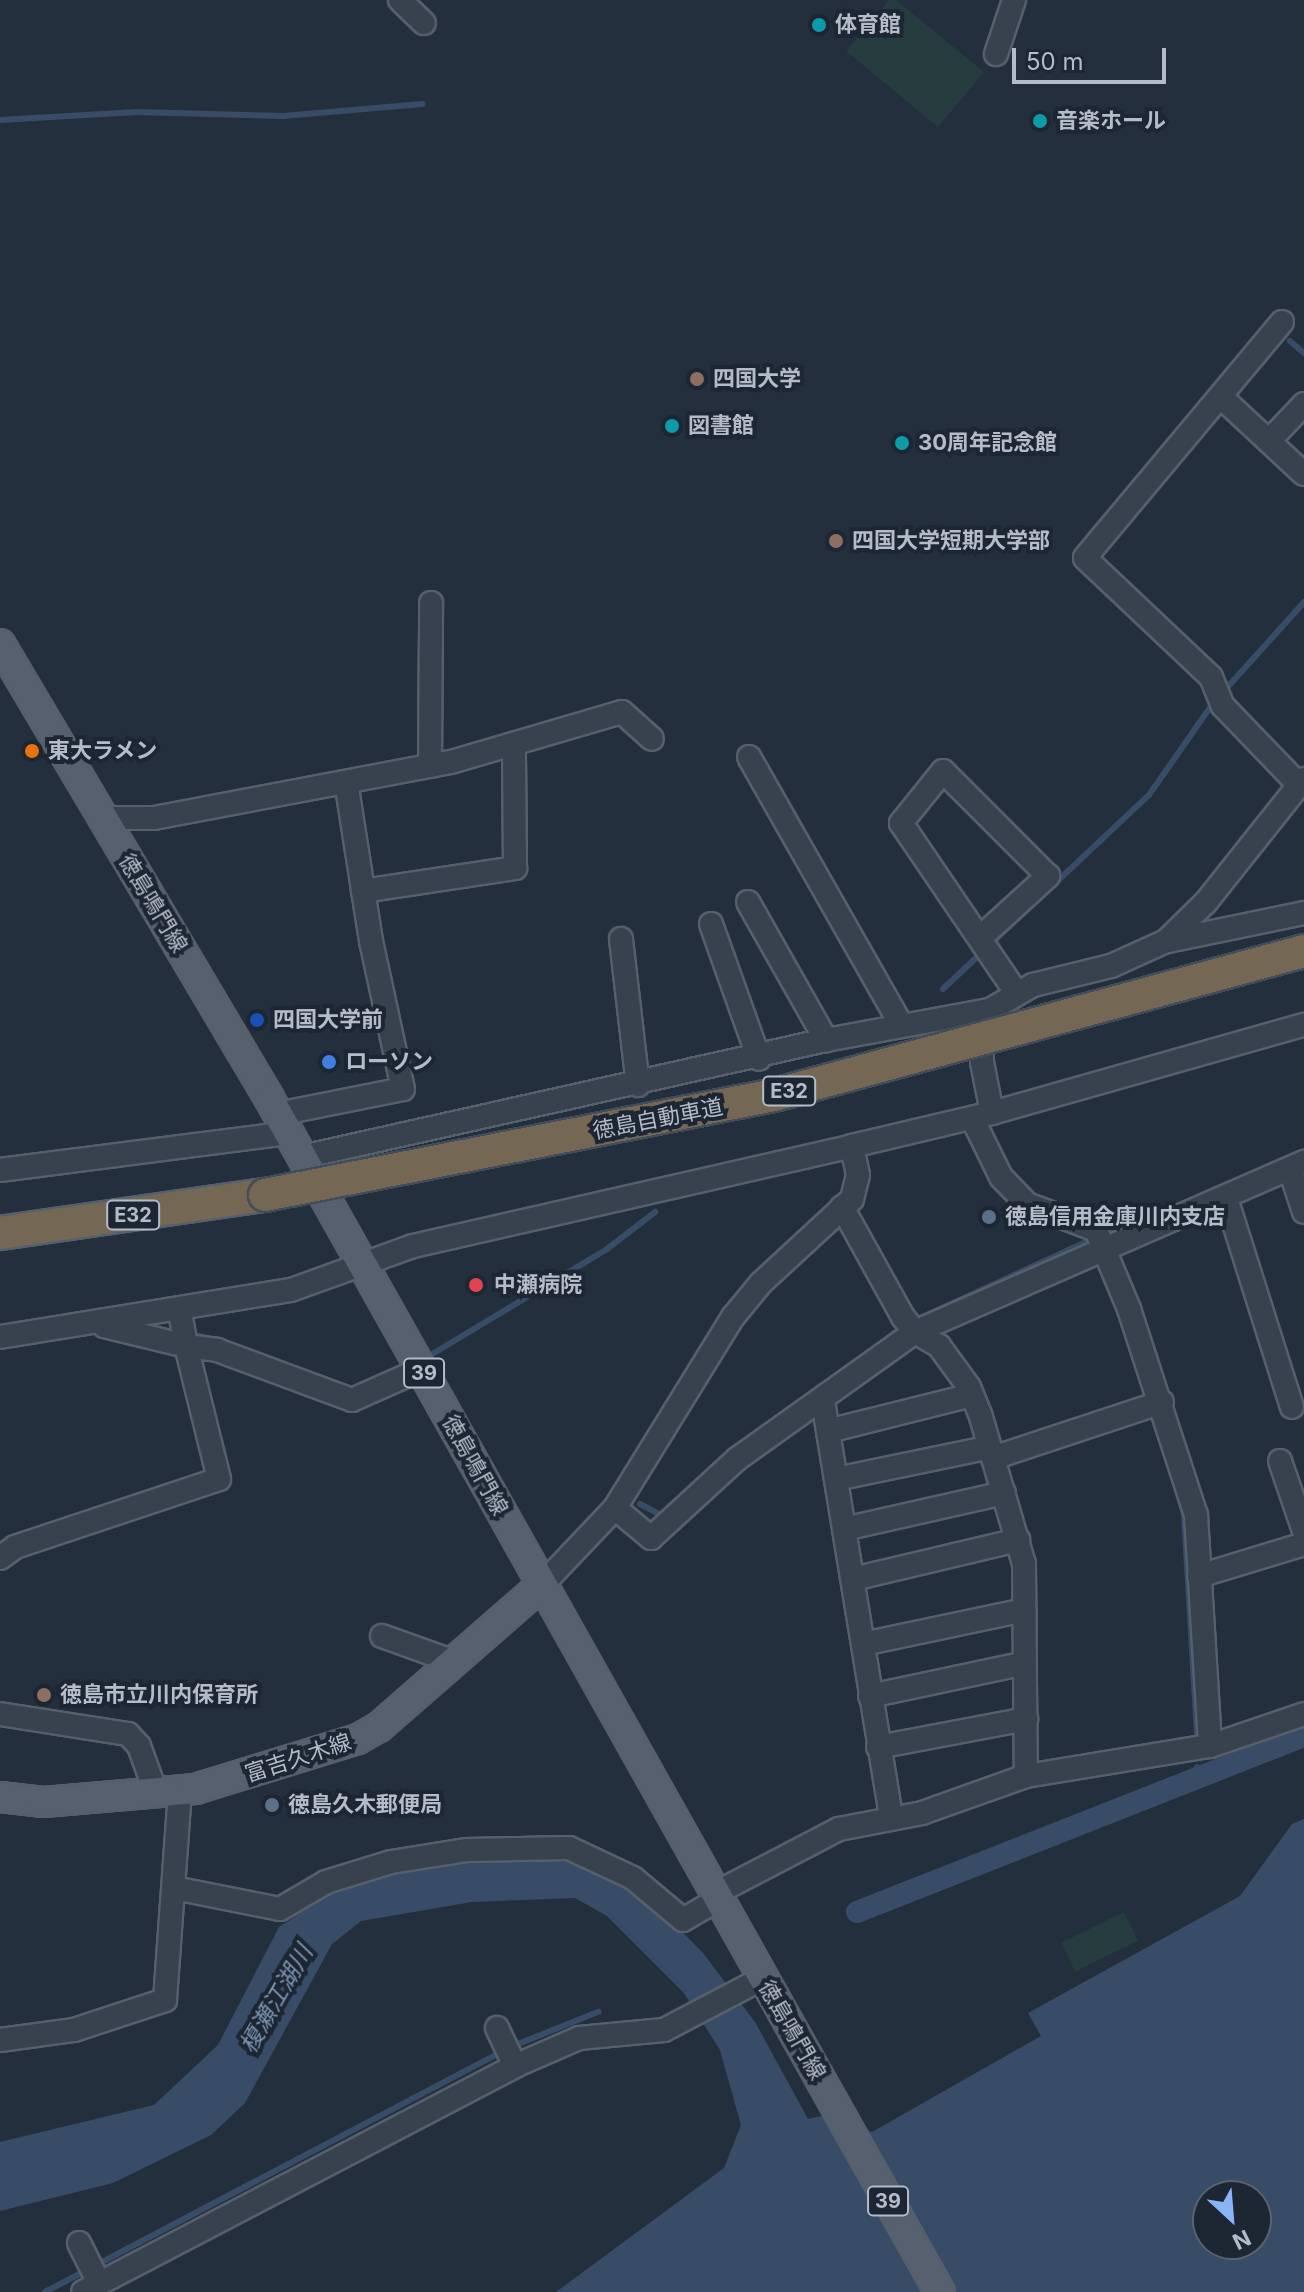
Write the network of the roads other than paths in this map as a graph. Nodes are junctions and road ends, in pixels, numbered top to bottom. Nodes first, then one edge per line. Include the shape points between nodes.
1 (400, 0) edge
2 (1014, 0) edge
3 (424, 23) dead end
4 (996, 54) dead end
5 (1282, 322) dead end
6 (1221, 397) junction
7 (1304, 404) edge
8 (1269, 441) junction
9 (1304, 474) edge
10 (431, 603) dead end
11 (0, 644) edge
12 (652, 739) dead end
13 (514, 746) junction
14 (749, 757) dead end
15 (430, 766) junction
16 (346, 782) junction
17 (1302, 782) edge
18 (102, 818) junction
19 (363, 891) junction
20 (748, 902) dead end
21 (1304, 913) edge
22 (711, 924) dead end
23 (621, 939) dead end
24 (1166, 941) junction
25 (986, 945) junction
26 (1304, 951) edge
27 (1016, 992) junction
28 (990, 1010) junction
29 (901, 1025) junction
30 (1304, 1025) edge
31 (826, 1040) junction
32 (759, 1059) junction
33 (638, 1085) junction
34 (982, 1115) junction
35 (289, 1134) junction
36 (852, 1146) junction
37 (1297, 1166) edge
38 (0, 1170) edge
39 (1226, 1198) junction
40 (842, 1207) junction
41 (1304, 1212) edge
42 (0, 1233) edge
43 (1101, 1239) junction
44 (362, 1263) junction
45 (102, 1325) junction
46 (910, 1326) junction
47 (183, 1331) junction
48 (0, 1337) edge
49 (422, 1369) junction
50 (972, 1395) junction
51 (823, 1401) junction
52 (1153, 1406) junction
53 (1292, 1407) dead end
54 (828, 1431) junction
55 (992, 1452) junction
56 (1280, 1461) dead end
57 (836, 1479) junction
58 (1004, 1493) junction
59 (615, 1508) junction
60 (844, 1529) junction
61 (1304, 1531) edge
62 (1018, 1540) junction
63 (1304, 1544) edge
64 (0, 1558) edge
65 (1199, 1576) junction
66 (853, 1579) junction
67 (542, 1585) junction
68 (1024, 1610) junction
69 (382, 1636) dead end
70 (863, 1644) junction
71 (452, 1661) junction
72 (1025, 1663) junction
73 (870, 1696) junction
74 (0, 1714) edge
75 (1304, 1714) edge
76 (1026, 1719) junction
77 (1210, 1746) junction
78 (878, 1747) junction
79 (1026, 1776) junction
80 (168, 1792) junction
81 (0, 1797) edge
82 (891, 1818) junction
83 (174, 1888) junction
84 (718, 1896) junction
85 (754, 1982) junction
86 (0, 2040) edge
87 (81, 2248) dead end
88 (92, 2284) edge
89 (940, 2292) edge

1 - 3 street
2 - 4 street
5 - 6 street
6 - 8 street
6 - 17 street via 1085,558 1211,677 1218,695
7 - 8 street
8 - 9 street
10 - 15 street
11 - 18 main road, 徳島鳴門線 / 39
12 - 13 street via 622,712
13 - 15 street
13 - 19 street via 515,868
14 - 29 street
15 - 16 street
16 - 18 street via 154,818
16 - 19 street
17 - 24 street via 1206,902
18 - 35 main road, 徳島鳴門線 / 39
19 - 35 street via 403,1089
20 - 31 street
21 - 24 street
22 - 32 street
23 - 33 street
24 - 27 street via 1142,956
25 - 25 street via 1048,876 943,771 901,823
25 - 27 street
26 - 42 highway, 徳島自動車道 / E32, bridge via 774,1095 265,1195
27 - 28 street
28 - 29 street
28 - 34 street via 982,1027
29 - 31 street
30 - 34 street
31 - 32 street
32 - 33 street
33 - 35 street
34 - 36 street
34 - 43 street via 1001,1177 1027,1204
35 - 38 street
35 - 44 main road, 徳島鳴門線 / 39
36 - 40 street via 856,1189
36 - 44 street via 413,1246
37 - 39 street
37 - 41 street
39 - 43 street
39 - 53 street
40 - 46 street
40 - 59 street via 761,1283 733,1317
43 - 46 street
43 - 52 street
44 - 47 street
44 - 49 main road, 徳島鳴門線 / 39
45 - 47 street
45 - 47 street
45 - 48 street
46 - 50 street via 939,1346
46 - 51 street
47 - 49 street via 352,1400
47 - 64 street via 219,1479 15,1547
49 - 67 main road, 徳島鳴門線 / 39
50 - 54 street
50 - 55 street
51 - 54 street
51 - 59 street via 737,1459 651,1538
52 - 55 street
52 - 65 street via 1196,1515
54 - 57 street
55 - 57 street
55 - 58 street
56 - 61 street
57 - 60 street
58 - 60 street
58 - 62 street
59 - 67 street
60 - 66 street
62 - 66 street
62 - 68 street
63 - 65 street
65 - 77 street
66 - 70 street
67 - 71 main road, 富吉久木線
67 - 84 main road, 徳島鳴門線 / 39
68 - 70 street
68 - 72 street
69 - 71 street
70 - 73 street
71 - 80 main road, 富吉久木線 via 379,1727 358,1739 248,1776
72 - 73 street
72 - 76 street
73 - 78 street
74 - 80 street via 128,1734
75 - 77 street
76 - 78 street
76 - 79 street
77 - 79 street
78 - 82 street
79 - 82 street
80 - 81 main road, 富吉久木線 via 44,1802
80 - 83 street
82 - 84 street via 817,1838
83 - 84 street via 280,1909 326,1882 391,1862 467,1850 569,1848 633,1878 683,1920
83 - 86 street via 165,2000 74,2030
84 - 85 main road, 徳島鳴門線 / 39
85 - 88 street via 687,2019 639,2036 507,2048
85 - 89 main road, 徳島鳴門線 / 39 via 794,2025 835,2109
87 - 88 street

